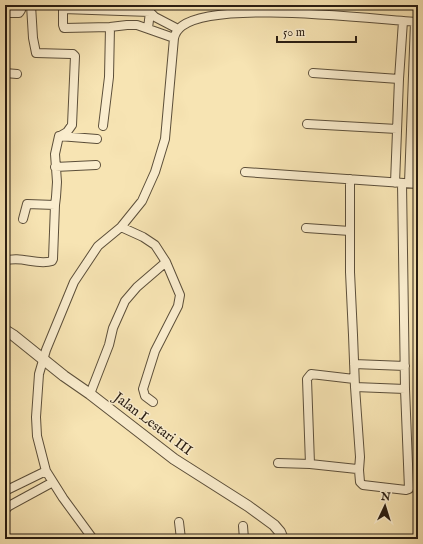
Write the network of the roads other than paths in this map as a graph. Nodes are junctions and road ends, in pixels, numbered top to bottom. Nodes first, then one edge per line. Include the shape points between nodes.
1 (19, 5) edge
2 (31, 5) edge
3 (63, 7) edge
4 (150, 8) edge
5 (5, 13) edge
6 (403, 21) junction
7 (417, 22) edge
8 (110, 27) junction
9 (148, 28) junction
10 (178, 29) junction
11 (174, 38) junction
12 (5, 73) edge
13 (313, 73) dead end
14 (17, 74) dead end
15 (399, 79) junction
16 (307, 124) dead end
17 (103, 126) dead end
18 (397, 129) junction
19 (59, 136) junction
20 (97, 139) dead end
21 (96, 165) dead end
22 (55, 167) junction
23 (245, 172) dead end
24 (350, 179) junction
25 (402, 183) junction
26 (418, 184) edge
27 (55, 205) junction
28 (23, 219) dead end
29 (121, 227) junction
30 (306, 228) dead end
31 (350, 231) junction
32 (5, 260) edge
33 (166, 262) junction
34 (5, 330) edge
35 (44, 358) junction
36 (354, 364) junction
37 (405, 366) junction
38 (354, 383) junction
39 (405, 389) junction
40 (90, 394) junction
41 (153, 402) dead end
42 (278, 462) dead end
43 (310, 464) junction
44 (359, 470) junction
45 (46, 471) junction
46 (53, 482) junction
47 (5, 491) edge
48 (6, 505) edge
49 (178, 522) dead end
50 (243, 526) dead end
51 (92, 539) edge
52 (181, 539) edge
53 (244, 539) edge
54 (283, 539) edge

1 - 5 street via 19,13
2 - 19 street via 36,53 75,56 72,125 67,132
3 - 4 street
3 - 8 street via 64,28
4 - 9 street
4 - 10 street via 155,17
6 - 7 street
6 - 10 street via 289,12 238,12 198,18
6 - 15 street
7 - 25 street
8 - 9 street via 127,24
8 - 17 street via 109,77
9 - 11 street
10 - 11 street
11 - 29 street via 165,138 155,172 142,202
12 - 14 street
13 - 15 street
15 - 18 street
16 - 18 street
18 - 25 street
19 - 20 street
19 - 22 street
21 - 22 street
22 - 27 street
23 - 24 street
24 - 25 street
24 - 31 street
25 - 26 street
25 - 37 street
27 - 28 street via 27,204
27 - 32 street via 52,261
29 - 33 street via 143,237 155,246
29 - 35 street via 98,246 74,282
30 - 31 street
31 - 36 street
33 - 40 street via 137,287 125,302
33 - 41 street via 180,298 155,351 143,389 145,396
34 - 35 street, Jalan Lestari III
35 - 40 street, Jalan Lestari III
35 - 45 street via 39,374 36,417
36 - 37 street
36 - 38 street
37 - 39 street
38 - 39 street
38 - 43 street via 311,374 307,378
38 - 44 street
39 - 44 street via 409,489 363,485 360,482
40 - 54 street, Jalan Lestari III via 174,459 274,525
42 - 43 street
43 - 44 street
45 - 46 street
45 - 47 street
46 - 48 street
46 - 51 street
49 - 52 street
50 - 53 street

